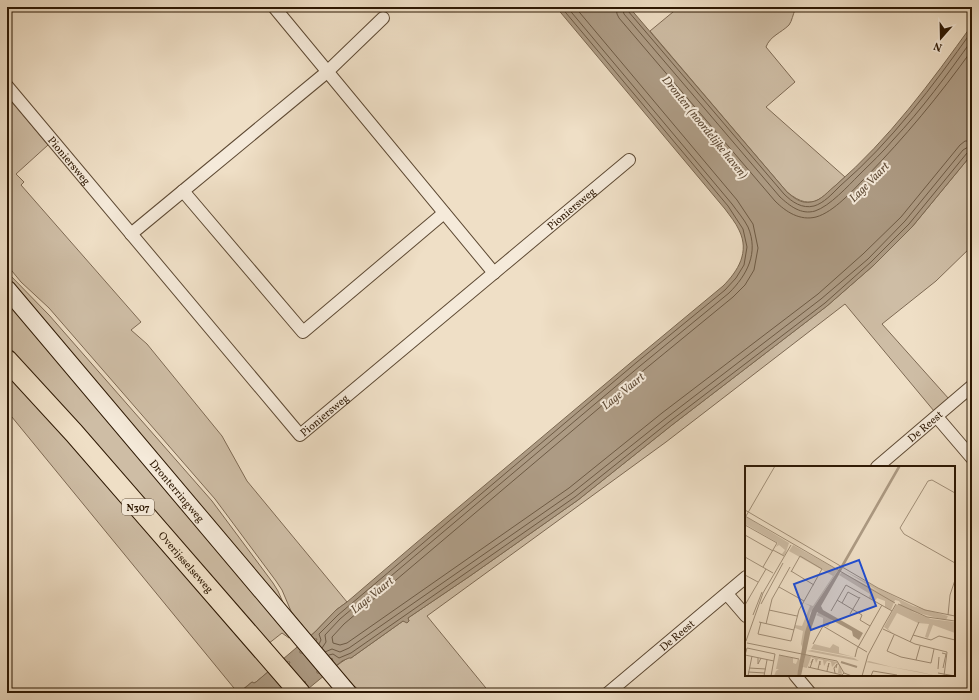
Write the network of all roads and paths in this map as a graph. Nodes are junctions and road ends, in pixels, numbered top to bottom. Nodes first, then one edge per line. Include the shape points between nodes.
1 (274, 7) edge
2 (383, 18) dead end
3 (327, 72) junction
4 (7, 86) edge
5 (629, 160) dead end
6 (183, 191) junction
7 (444, 213) junction
8 (131, 234) junction
9 (494, 273) junction
10 (7, 289) edge
11 (7, 360) edge
12 (972, 386) edge
13 (937, 417) junction
14 (972, 458) edge
15 (879, 466) edge
16 (745, 578) edge
17 (727, 594) junction
18 (745, 615) edge
19 (796, 676) edge
20 (343, 687) edge
21 (300, 693) edge
22 (608, 693) edge
23 (810, 693) edge

1 - 3 street
2 - 3 street
3 - 6 street
3 - 7 street
4 - 8 street, Pioniersweg
5 - 9 street, Pioniersweg
6 - 7 street via 303,332
6 - 8 street
7 - 9 street
8 - 9 street, Pioniersweg via 300,435
10 - 20 main road, Dronterringweg
11 - 21 highway, Overijsselseweg / N307 via 74,433
12 - 13 street, De Reest
13 - 14 street
13 - 15 street, De Reest
16 - 17 street, De Reest
17 - 18 street
17 - 22 street, De Reest
19 - 23 street

